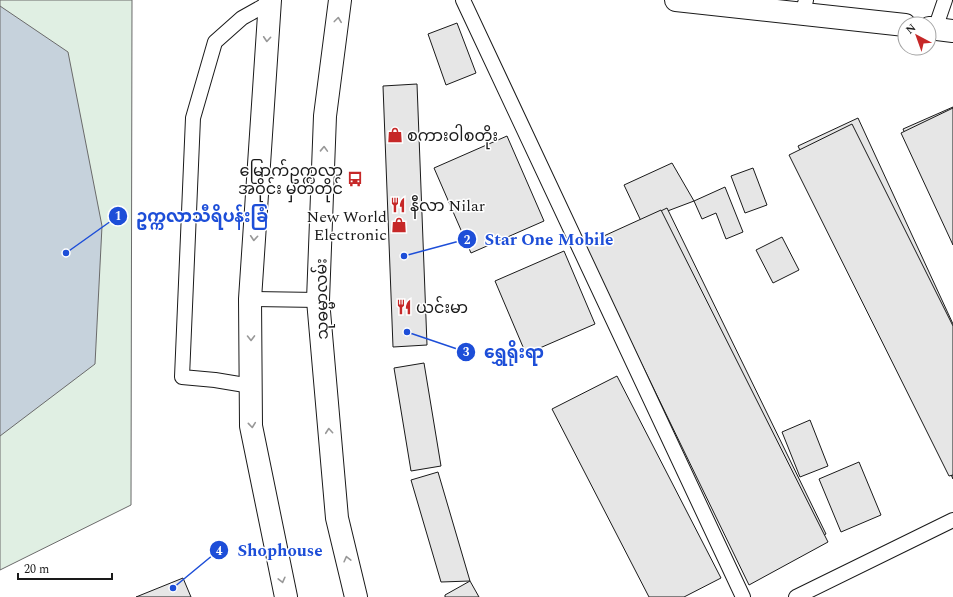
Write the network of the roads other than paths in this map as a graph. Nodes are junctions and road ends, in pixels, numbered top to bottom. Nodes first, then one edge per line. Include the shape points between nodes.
1 (340, 0) edge
2 (462, 0) edge
3 (676, 0) edge
4 (945, 0) edge
5 (269, 2) edge
6 (804, 7) edge
7 (897, 24) edge
8 (939, 29) edge
9 (250, 299) junction
10 (318, 300) junction
11 (251, 386) junction
12 (953, 520) edge
13 (286, 597) edge
14 (356, 597) edge
15 (743, 597) edge
16 (796, 597) edge

10 -> 1 main road, သုဓမ္မာလမ်း via 325,116
2 - 15 lane
3 - 6 main road
4 - 8 lane
5 -> 9 main road
5 - 11 lane via 242,18 215,42 193,118 182,377
6 - 7 main road
9 - 10 lane
9 -> 11 main road
14 -> 10 main road, သုဓမ္မာလမ်း via 337,518
11 -> 13 main road via 251,426
12 - 16 lane

